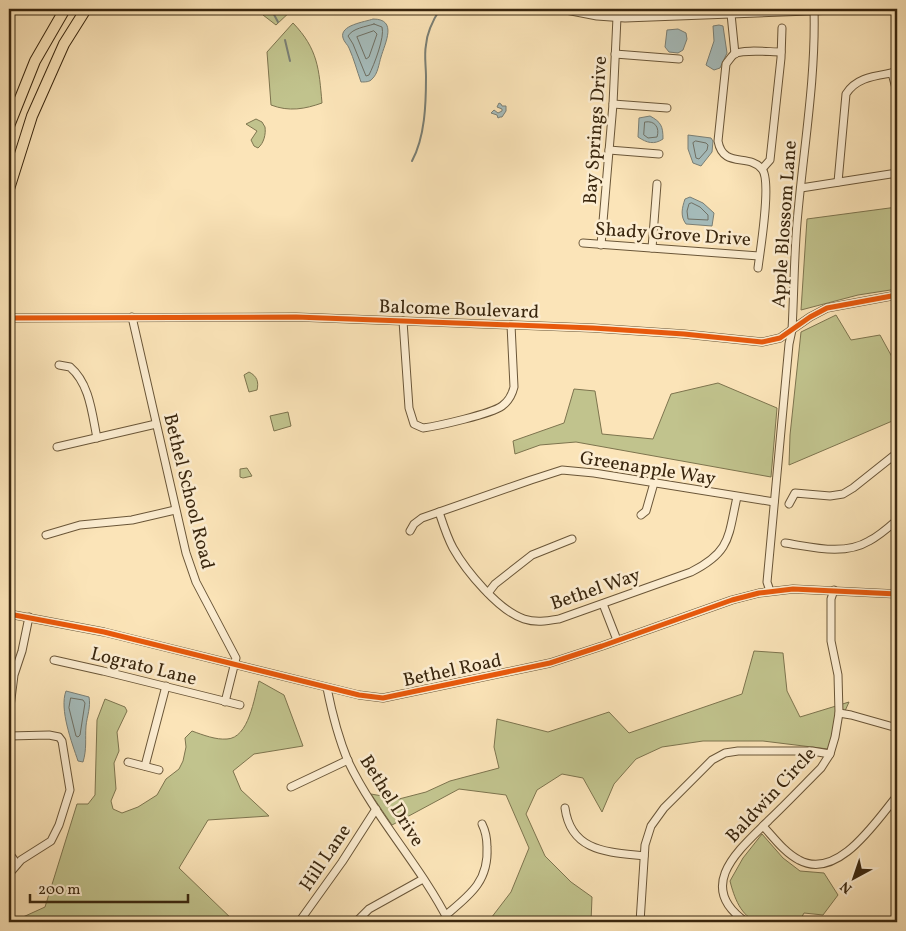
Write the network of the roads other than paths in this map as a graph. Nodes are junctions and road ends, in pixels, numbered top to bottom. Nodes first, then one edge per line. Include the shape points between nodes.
1 (65, 9) edge
2 (86, 9) edge
3 (560, 9) edge
4 (863, 9) edge
5 (814, 10) edge
6 (731, 14) junction
7 (617, 17) junction
8 (782, 28) dead end
9 (780, 52) junction
10 (615, 54) junction
11 (735, 54) junction
12 (679, 59) dead end
13 (895, 72) edge
14 (897, 92) edge
15 (613, 104) junction
16 (667, 108) dead end
17 (9, 126) edge
18 (609, 150) junction
19 (659, 154) dead end
20 (762, 169) junction
21 (897, 173) edge
22 (838, 182) junction
23 (657, 184) dead end
24 (801, 188) junction
25 (9, 189) edge
26 (583, 243) dead end
27 (601, 245) junction
28 (652, 248) junction
29 (759, 256) junction
30 (758, 268) dead end
31 (897, 296) edge
32 (132, 317) junction
33 (9, 318) edge
34 (403, 321) junction
35 (511, 325) junction
36 (792, 330) junction
37 (60, 365) dead end
38 (156, 424) junction
39 (97, 438) junction
40 (56, 447) dead end
41 (897, 453) edge
42 (654, 483) junction
43 (737, 497) junction
44 (774, 502) junction
45 (789, 504) dead end
46 (175, 510) junction
47 (439, 512) junction
48 (641, 515) dead end
49 (897, 520) edge
50 (410, 531) dead end
51 (46, 535) dead end
52 (572, 539) dead end
53 (785, 544) dead end
54 (834, 590) junction
55 (770, 591) junction
56 (488, 593) junction
57 (897, 594) edge
58 (603, 604) junction
59 (9, 614) edge
60 (29, 617) junction
61 (617, 640) junction
62 (54, 660) dead end
63 (235, 665) junction
64 (166, 686) junction
65 (327, 688) junction
66 (226, 702) junction
67 (240, 705) dead end
68 (839, 713) junction
69 (9, 715) edge
70 (897, 728) edge
71 (9, 736) edge
72 (830, 754) junction
73 (348, 760) junction
74 (128, 762) dead end
75 (146, 766) junction
76 (159, 770) dead end
77 (290, 787) dead end
78 (897, 796) edge
79 (566, 808) dead end
80 (376, 809) junction
81 (482, 824) dead end
82 (763, 826) junction
83 (9, 853) edge
84 (644, 856) junction
85 (17, 864) junction
86 (9, 874) edge
87 (423, 879) junction
88 (446, 915) junction
89 (897, 916) edge
90 (299, 922) edge
91 (356, 922) edge
92 (449, 922) edge
93 (640, 922) edge
94 (746, 922) edge
95 (892, 922) edge

1 - 17 highway via 36,61
2 - 25 highway via 64,44 32,116
3 - 7 street
4 - 5 street
5 - 6 street
5 - 24 street, Apple Blossom Lane via 813,70
6 - 7 street
6 - 11 street
7 - 10 street, Bay Springs Drive
8 - 9 street
9 - 11 street
9 - 20 street via 770,160
10 - 12 street
10 - 15 street, Bay Springs Drive
11 - 20 street via 726,64 719,147 728,158 752,163
13 - 14 street
13 - 22 street via 859,81 846,94
15 - 16 street
15 - 18 street, Bay Springs Drive
18 - 19 street
18 - 27 street, Bay Springs Drive
20 - 29 street via 766,176 766,191
21 - 22 street
22 - 24 street
23 - 28 street
24 - 36 street, Apple Blossom Lane
26 - 27 street, Shady Grove Drive
27 - 28 street, Shady Grove Drive
28 - 29 street, Shady Grove Drive
29 - 30 street
31 - 36 street, Balcome Boulevard via 827,308
32 - 33 street, Balcome Boulevard
32 - 34 street, Balcome Boulevard
32 - 38 street, Bethel School Road
34 - 35 street, Balcome Boulevard
34 - 35 street via 409,408 414,424 423,428 495,410 508,402 514,387
35 - 36 street, Balcome Boulevard via 684,334 762,342 780,338
36 - 44 street, Apple Blossom Lane
37 - 39 street via 72,369 83,383
38 - 39 street
38 - 46 street, Bethel School Road
39 - 40 street
41 - 45 street via 846,493 830,496 795,493
42 - 43 street, Greenapple Way
42 - 47 street, Greenapple Way via 562,470
42 - 48 street via 646,511
43 - 44 street, Greenapple Way
43 - 58 street, Bethel Way via 728,538 713,560 690,572
44 - 55 street, Apple Blossom Lane
46 - 51 street via 132,520 80,525
46 - 63 street, Bethel School Road via 192,574 235,654
47 - 50 street, Greenapple Way via 416,522
47 - 56 street, Bethel Way via 453,548
49 - 53 street via 868,542 853,548 836,550
52 - 56 street via 532,555
54 - 55 street, Bethel Road
54 - 57 street, Bethel Road
54 - 68 street, Baldwin Circle via 831,641 838,675
55 - 61 street, Bethel Road via 732,600
56 - 58 street, Bethel Way via 510,613 536,622 558,619
58 - 61 street
59 - 60 street, Bethel Road
60 - 63 street, Bethel Road
60 - 69 street via 14,675
61 - 65 street, Bethel Road via 523,670 393,696 372,698
62 - 64 street, Lograto Lane
63 - 65 street, Bethel Road
63 - 66 street
64 - 66 street, Lograto Lane
64 - 75 street
65 - 73 street, Bethel Drive via 333,719
66 - 67 street, Lograto Lane
68 - 70 street
68 - 72 street, Baldwin Circle
71 - 85 street via 61,738 70,790 55,835 45,846
72 - 82 street, Baldwin Circle via 821,768
72 - 84 street via 746,750 719,756 657,816 648,834
73 - 77 street
73 - 80 street, Bethel Drive
74 - 75 street
75 - 76 street
78 - 82 street via 848,852 822,864 808,864 794,857
79 - 84 street via 572,831 588,845 607,852
80 - 87 street, Bethel Drive
80 - 90 street, Hill Lane
81 - 88 street via 488,856 485,871 472,892
82 - 94 street, Baldwin Circle via 732,858 725,876 727,900
83 - 85 street
84 - 93 street
85 - 86 street
87 - 88 street, Bethel Drive
87 - 91 street via 369,909
88 - 92 street, Bethel Drive
89 - 95 street

